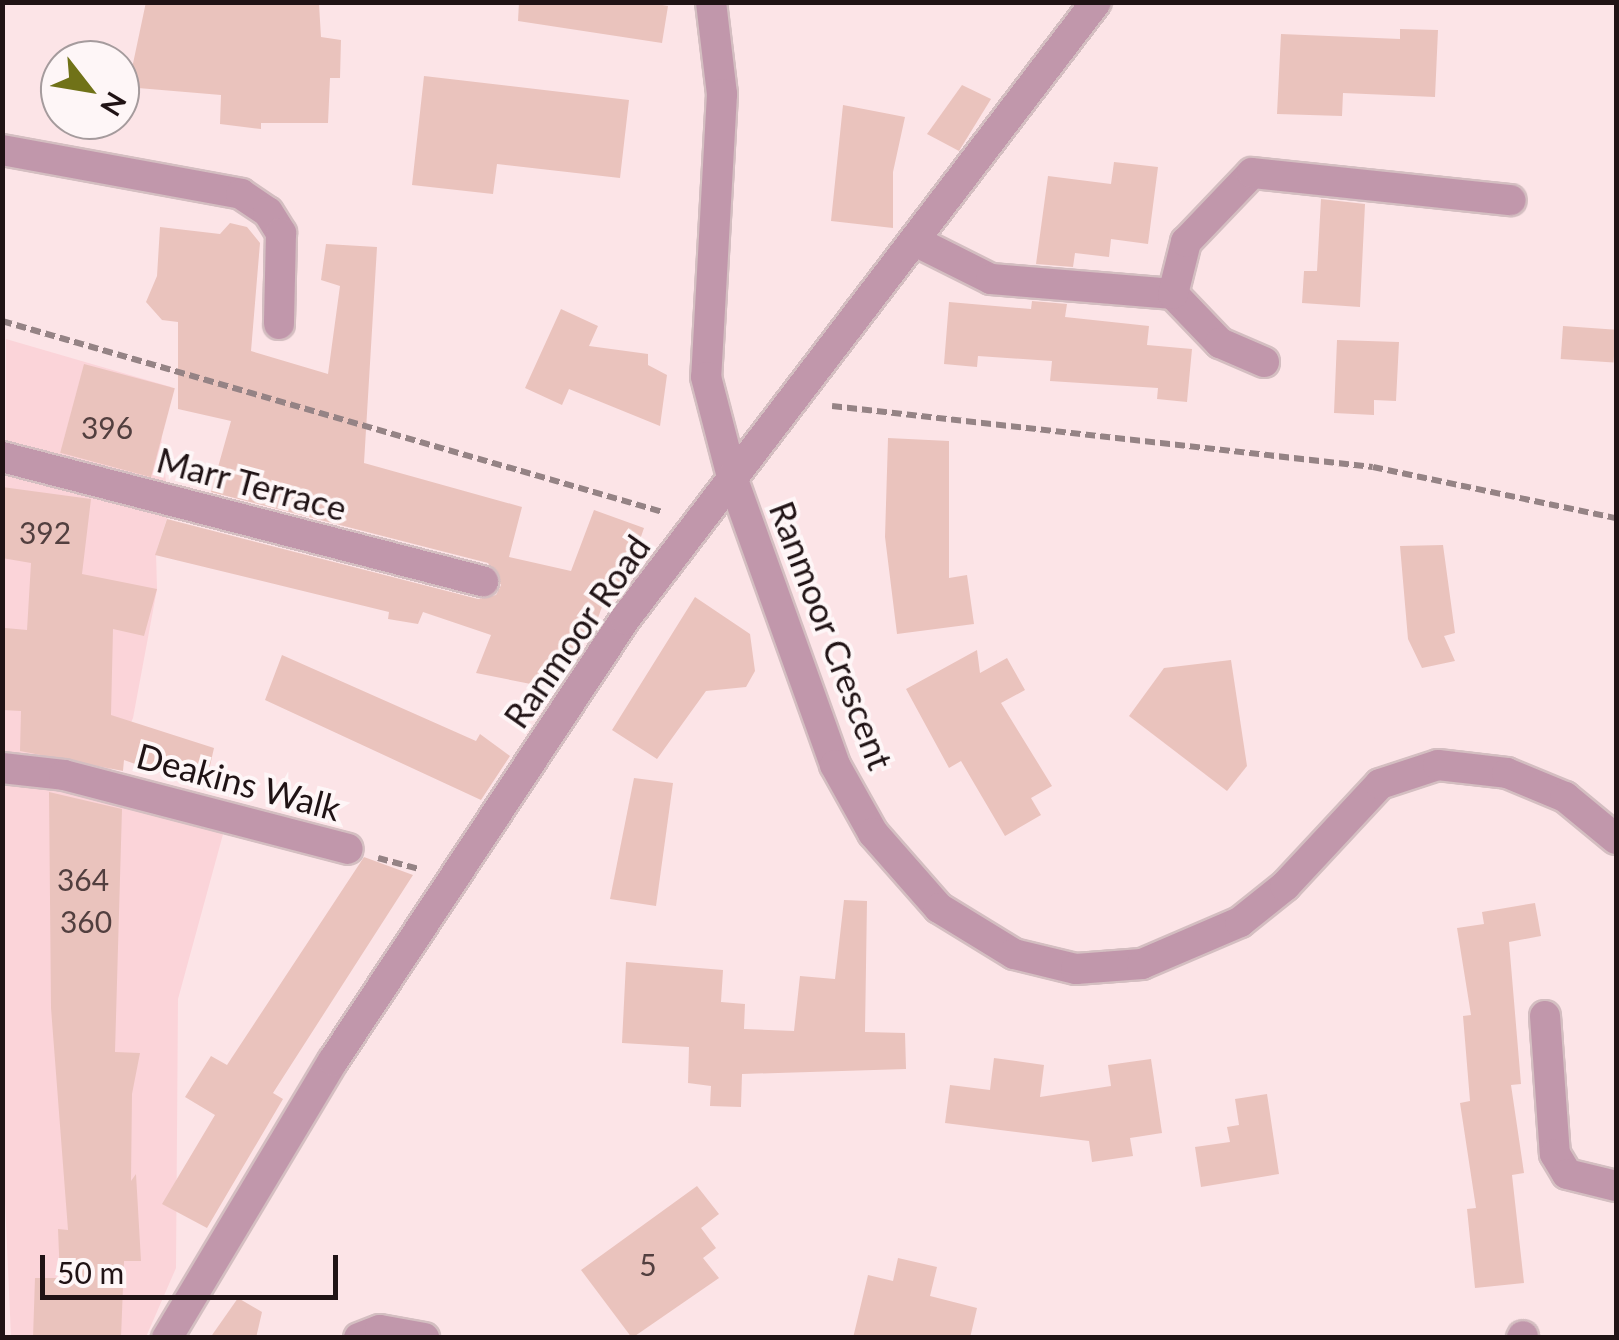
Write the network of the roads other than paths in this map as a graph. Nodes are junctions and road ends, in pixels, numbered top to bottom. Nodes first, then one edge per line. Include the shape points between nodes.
1 (710, 2) edge
2 (1096, 2) edge
3 (2, 150) edge
4 (1511, 200) dead end
5 (915, 241) junction
6 (1173, 294) junction
7 (279, 324) dead end
8 (1264, 362) dead end
9 (2, 457) edge
10 (732, 477) junction
11 (482, 581) dead end
12 (2, 768) edge
13 (1616, 838) edge
14 (348, 849) road end
15 (1545, 1016) dead end
16 (1616, 1186) edge
17 (167, 1338) edge
18 (360, 1338) edge
19 (424, 1338) edge

1 - 10 street, Ranmoor Crescent via 722,94 706,378
2 - 5 street, Ranmoor Road
3 - 7 street via 241,194 268,212 280,233
4 - 6 street via 1252,173 1186,242
5 - 6 street via 991,279
5 - 10 street, Ranmoor Road
6 - 8 street via 1220,343
9 - 11 street, Marr Terrace
10 - 13 street, Ranmoor Crescent via 835,764 873,833 939,908 1014,954 1076,969 1142,964 1196,946 1285,886 1380,784 1438,765 1508,774 1536,785 1565,797
10 - 17 street, Ranmoor Road via 625,619 334,1062
12 - 14 street, Deakins Walk via 64,774
15 - 16 street via 1555,1154 1568,1174
18 - 19 street via 380,1330

